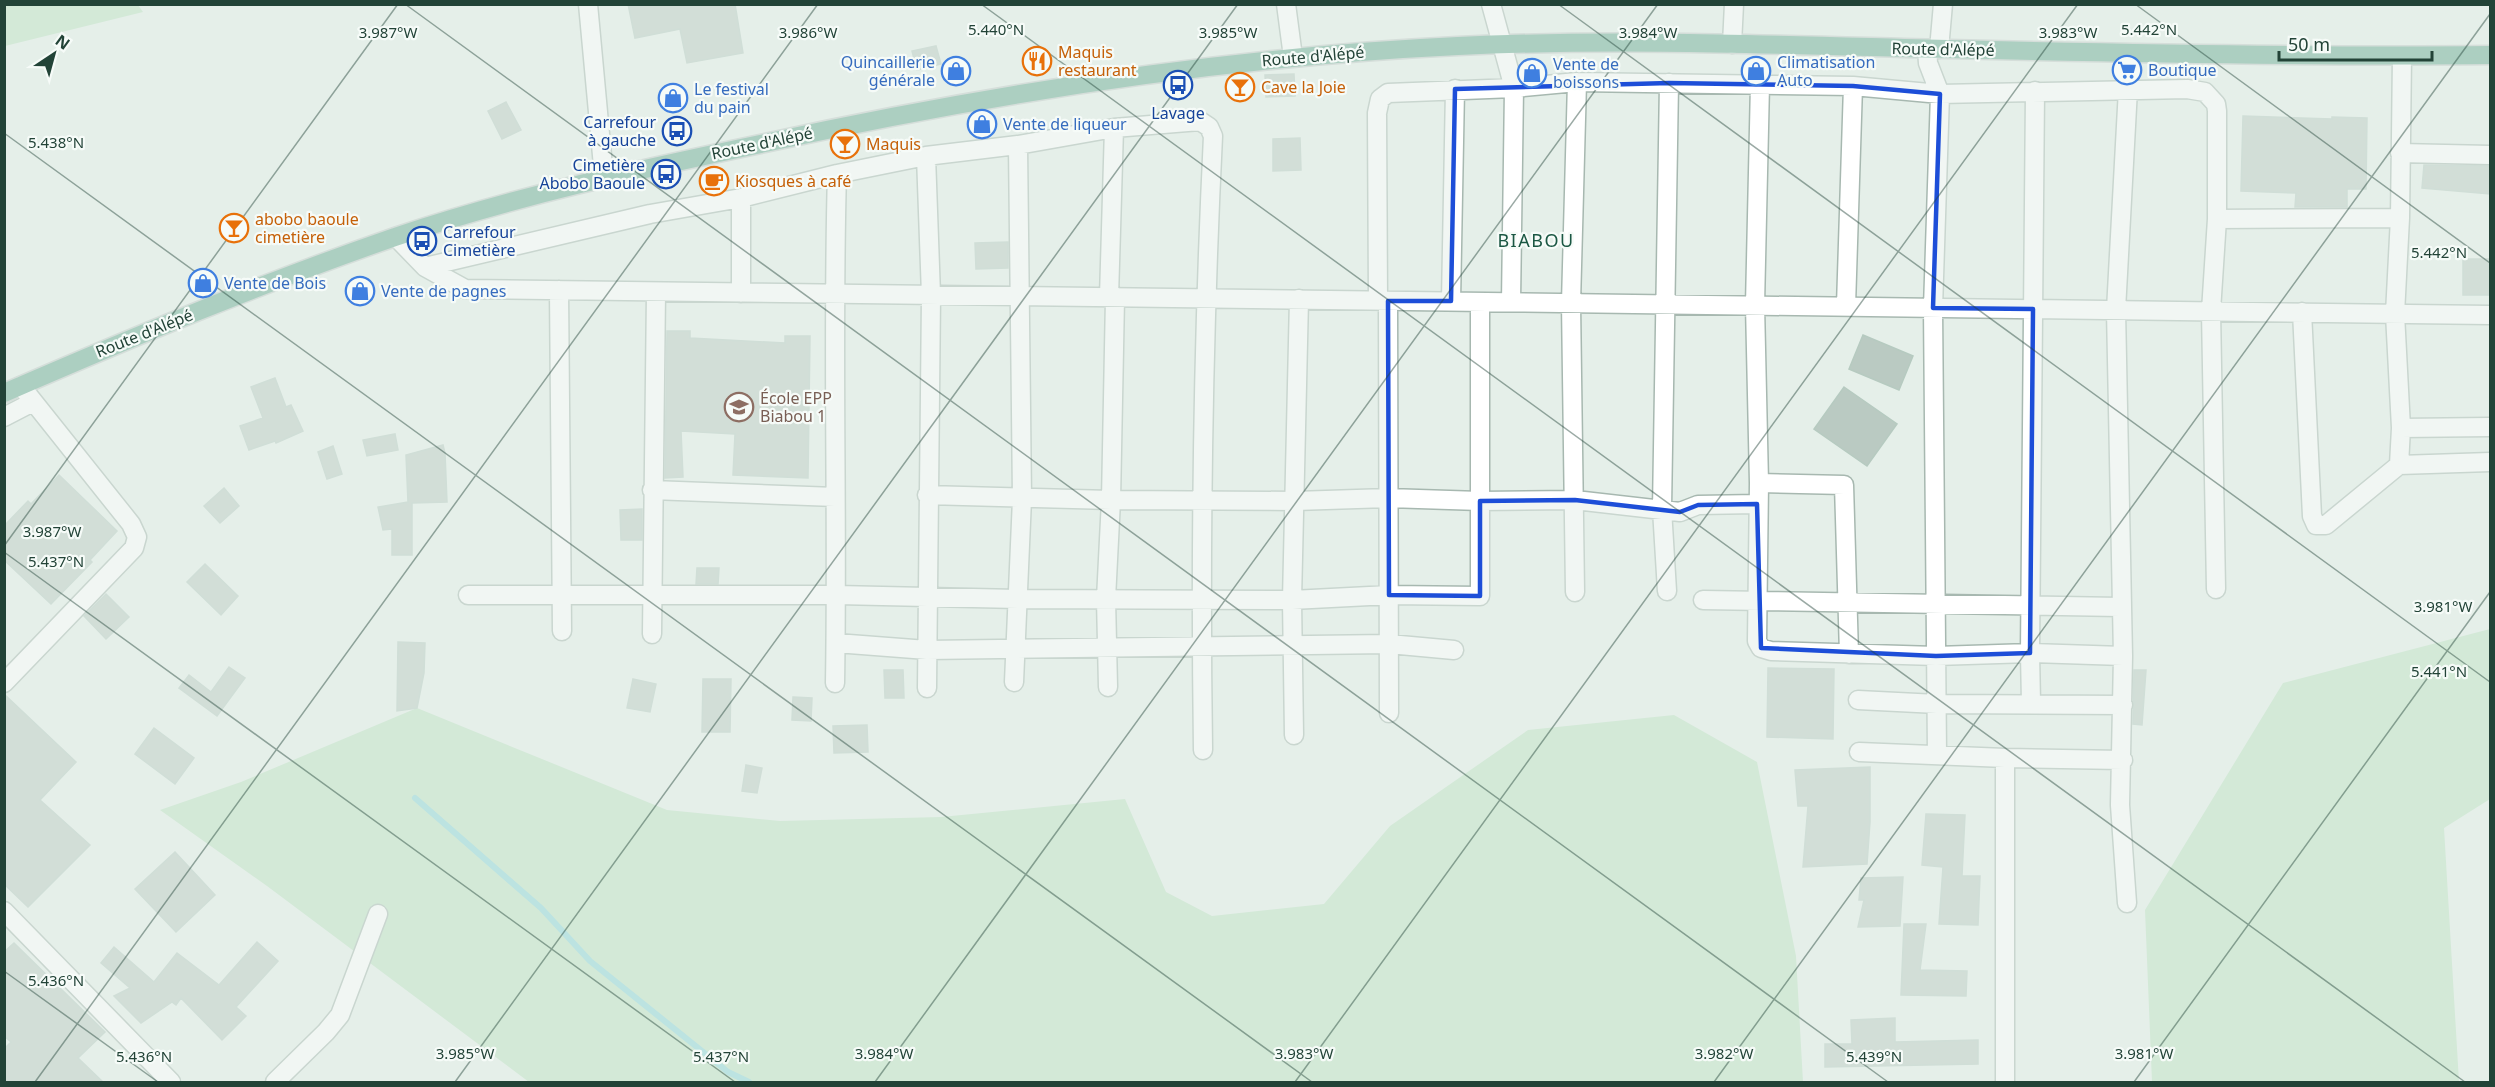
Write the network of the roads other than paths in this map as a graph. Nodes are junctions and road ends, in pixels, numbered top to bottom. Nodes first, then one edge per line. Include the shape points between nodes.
1 (588, 4) edge
2 (1286, 4) edge
3 (1491, 4) edge
4 (1734, 4) edge
5 (1943, 4) edge
6 (1502, 44) junction
7 (1732, 44) junction
8 (1933, 49) junction
9 (2490, 55) edge
10 (2402, 56) junction
11 (1293, 57) junction
12 (1577, 82) junction
13 (1669, 82) junction
14 (1760, 84) junction
15 (1853, 86) junction
16 (1514, 88) junction
17 (1455, 89) junction
18 (2128, 89) junction
19 (2036, 91) junction
20 (1940, 94) junction
21 (1114, 128) junction
22 (1018, 145) junction
23 (2400, 153) junction
24 (2490, 155) edge
25 (926, 156) junction
26 (837, 174) junction
27 (604, 177) junction
28 (741, 198) junction
29 (2400, 218) junction
30 (2217, 219) junction
31 (396, 237) junction
32 (425, 267) junction
33 (559, 290) junction
34 (656, 292) junction
35 (741, 293) junction
36 (834, 294) junction
37 (931, 295) junction
38 (1020, 296) junction
39 (1112, 297) junction
40 (1205, 298) junction
41 (1299, 299) junction
42 (1383, 301) junction
43 (1451, 302) junction
44 (1480, 302) junction
45 (1511, 302) junction
46 (1571, 303) junction
47 (1664, 304) junction
48 (1755, 305) junction
49 (1846, 306) junction
50 (1933, 308) junction
51 (2033, 309) junction
52 (2116, 310) junction
53 (2211, 311) junction
54 (2302, 312) junction
55 (2395, 314) junction
56 (2490, 315) edge
57 (21, 386) junction
58 (4, 393) edge
59 (33, 402) junction
60 (4, 417) edge
61 (2490, 427) edge
62 (2401, 428) junction
63 (2490, 462) edge
64 (2399, 465) junction
65 (1758, 483) junction
66 (652, 490) junction
67 (927, 495) junction
68 (835, 497) junction
69 (1388, 498) junction
70 (1022, 499) junction
71 (1111, 500) junction
72 (1204, 500) junction
73 (1575, 500) junction
74 (1295, 501) junction
75 (1480, 501) junction
76 (1757, 504) junction
77 (1662, 509) junction
78 (2216, 589) dead end
79 (1667, 591) dead end
80 (1575, 592) dead end
81 (468, 595) dead end
82 (653, 595) junction
83 (837, 595) junction
84 (563, 596) junction
85 (926, 596) junction
86 (1389, 596) junction
87 (1201, 598) junction
88 (1019, 599) junction
89 (1106, 599) junction
90 (1292, 600) junction
91 (1703, 600) dead end
92 (1757, 602) junction
93 (1847, 603) junction
94 (1937, 604) junction
95 (2031, 606) junction
96 (2120, 606) junction
97 (562, 631) dead end
98 (652, 634) dead end
99 (836, 643) junction
100 (1389, 644) junction
101 (1293, 646) junction
102 (1107, 647) junction
103 (1016, 648) junction
104 (1202, 648) junction
105 (927, 650) junction
106 (1454, 650) dead end
107 (2030, 653) junction
108 (1849, 654) junction
109 (1936, 656) junction
110 (2123, 656) junction
111 (1014, 682) dead end
112 (4, 683) edge
113 (835, 683) dead end
114 (1108, 687) dead end
115 (927, 688) dead end
116 (1858, 700) dead end
117 (2031, 703) junction
118 (1937, 704) junction
119 (2123, 705) junction
120 (1389, 713) dead end
121 (1294, 735) dead end
122 (1203, 750) dead end
123 (1859, 752) dead end
124 (1937, 754) junction
125 (2005, 758) junction
126 (2123, 760) junction
127 (2127, 903) dead end
128 (4, 911) edge
129 (378, 914) dead end
130 (171, 1083) edge
131 (275, 1083) edge
132 (2005, 1083) edge

1 - 27 street
2 - 11 street
3 - 6 street
4 - 7 street
5 - 8 street
6 - 7 main road, Route d'Alépé
6 - 11 main road, Route d'Alépé
6 - 16 street
7 - 8 main road, Route d'Alépé
8 - 10 main road, Route d'Alépé
8 - 20 street via 1928,63
9 - 10 main road, Route d'Alépé
10 - 23 street
11 - 27 main road, Route d'Alépé via 1052,87
12 - 13 street
12 - 16 street
12 - 46 street
13 - 14 street
13 - 47 street
14 - 15 street
14 - 48 street
15 - 20 street
15 - 49 street
16 - 17 street
16 - 45 street
17 - 42 street via 1388,93 1380,99 1377,113
17 - 43 street
18 - 19 street
18 - 30 street via 2199,90 2216,104
18 - 52 street
19 - 20 street
19 - 51 street
20 - 50 street
21 - 22 street
21 - 39 street
21 - 40 street via 1200,121 1209,127 1213,136
22 - 25 street
22 - 38 street
23 - 24 street
23 - 29 street
25 - 26 street
25 - 37 street
26 - 28 street
26 - 36 street
27 - 31 main road, Route d'Alépé
28 - 32 street via 650,214
28 - 35 street
29 - 30 street
29 - 55 street
30 - 53 street
31 - 32 street
31 - 57 main road, Route d'Alépé via 210,306
32 - 33 street via 465,289
33 - 34 street
33 - 84 street
34 - 35 street
34 - 66 street
35 - 36 street
36 - 37 street
36 - 68 street
37 - 38 street
37 - 67 street
38 - 39 street
38 - 70 street
39 - 40 street
39 - 71 street
40 - 41 street
40 - 72 street
41 - 42 street
41 - 74 street
42 - 43 street
42 - 69 street
43 - 44 street
44 - 45 street
44 - 75 street
45 - 46 street
46 - 47 street
46 - 73 street
47 - 48 street
47 - 77 street
48 - 49 street
48 - 65 street
49 - 50 street
50 - 51 street
50 - 94 street
51 - 52 street
51 - 95 street
52 - 53 street
52 - 96 street
53 - 54 street
53 - 78 street
54 - 55 street
54 - 64 street via 2312,516 2316,525 2326,525
55 - 56 street
55 - 62 street
57 - 58 main road, Route d'Alépé
57 - 59 street
59 - 60 street
59 - 112 street via 131,524 137,541
61 - 62 street
62 - 64 street
63 - 64 street
65 - 76 street
65 - 93 street via 1844,485
66 - 68 street
66 - 82 street
67 - 70 street
67 - 85 street
68 - 83 street
69 - 74 street
69 - 75 street
69 - 86 street
70 - 71 street
70 - 88 street
71 - 72 street
71 - 89 street
72 - 74 street
72 - 87 street
73 - 75 street
73 - 77 street
73 - 80 street
74 - 90 street
75 - 86 street via 1480,596
76 - 77 street via 1698,505 1680,512
76 - 92 street
77 - 79 street
81 - 84 street
82 - 83 street
82 - 84 street
82 - 98 street
83 - 85 street
83 - 99 street
84 - 97 street
85 - 88 street
85 - 105 street
86 - 90 street
86 - 100 street
87 - 89 street
87 - 90 street
87 - 104 street
88 - 89 street
88 - 103 street
89 - 102 street
90 - 101 street
91 - 92 street
92 - 93 street
92 - 108 street via 1757,641 1761,648
93 - 94 street
93 - 108 street
94 - 95 street
94 - 109 street
95 - 96 street
95 - 107 street
96 - 110 street
99 - 105 street
99 - 113 street
100 - 101 street
100 - 106 street
100 - 120 street
101 - 104 street
101 - 121 street
102 - 103 street
102 - 104 street
102 - 114 street
103 - 105 street
103 - 111 street
104 - 122 street
105 - 115 street
107 - 109 street
107 - 110 street
107 - 117 street
108 - 109 street
109 - 118 street
110 - 119 street
116 - 118 street
117 - 118 street
117 - 119 street
118 - 124 street
119 - 126 street
123 - 124 street
124 - 125 street
125 - 126 street
125 - 132 street
126 - 127 street via 2120,805
128 - 130 street
129 - 131 street via 340,1015

